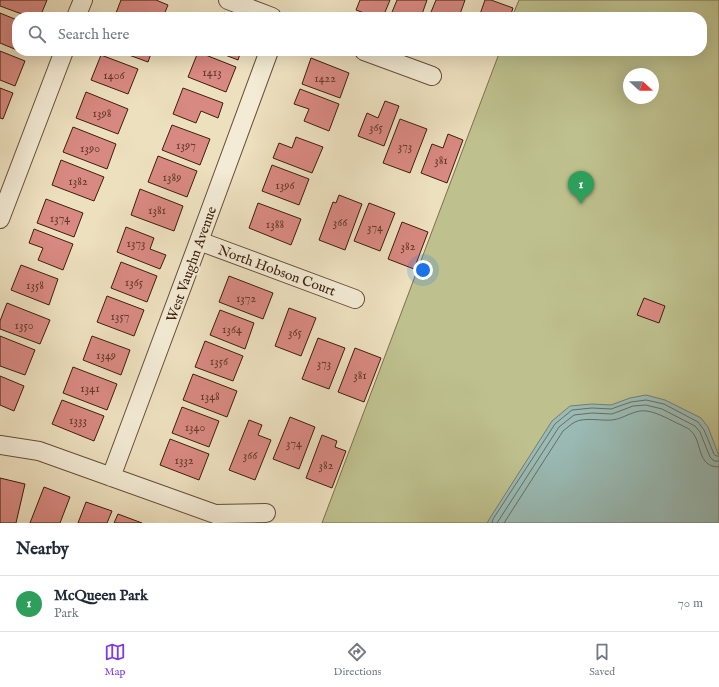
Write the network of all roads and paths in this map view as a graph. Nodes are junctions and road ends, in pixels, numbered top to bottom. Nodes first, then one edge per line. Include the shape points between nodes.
1 (83, 0) edge
2 (228, 0) edge
3 (78, 12) edge
4 (259, 12) edge
5 (62, 56) edge
6 (267, 56) edge
7 (378, 56) edge
8 (432, 76) dead end
9 (0, 219) edge
10 (200, 241) junction
11 (355, 299) dead end
12 (0, 445) edge
13 (111, 477) junction
14 (266, 513) dead end

1 - 3 street
2 - 4 street
5 - 9 street
6 - 10 street, West Vaughn Avenue
7 - 8 street
10 - 11 street, North Hobson Court
10 - 13 street, West Vaughn Avenue
12 - 13 street via 39,451
13 - 14 street via 215,514

